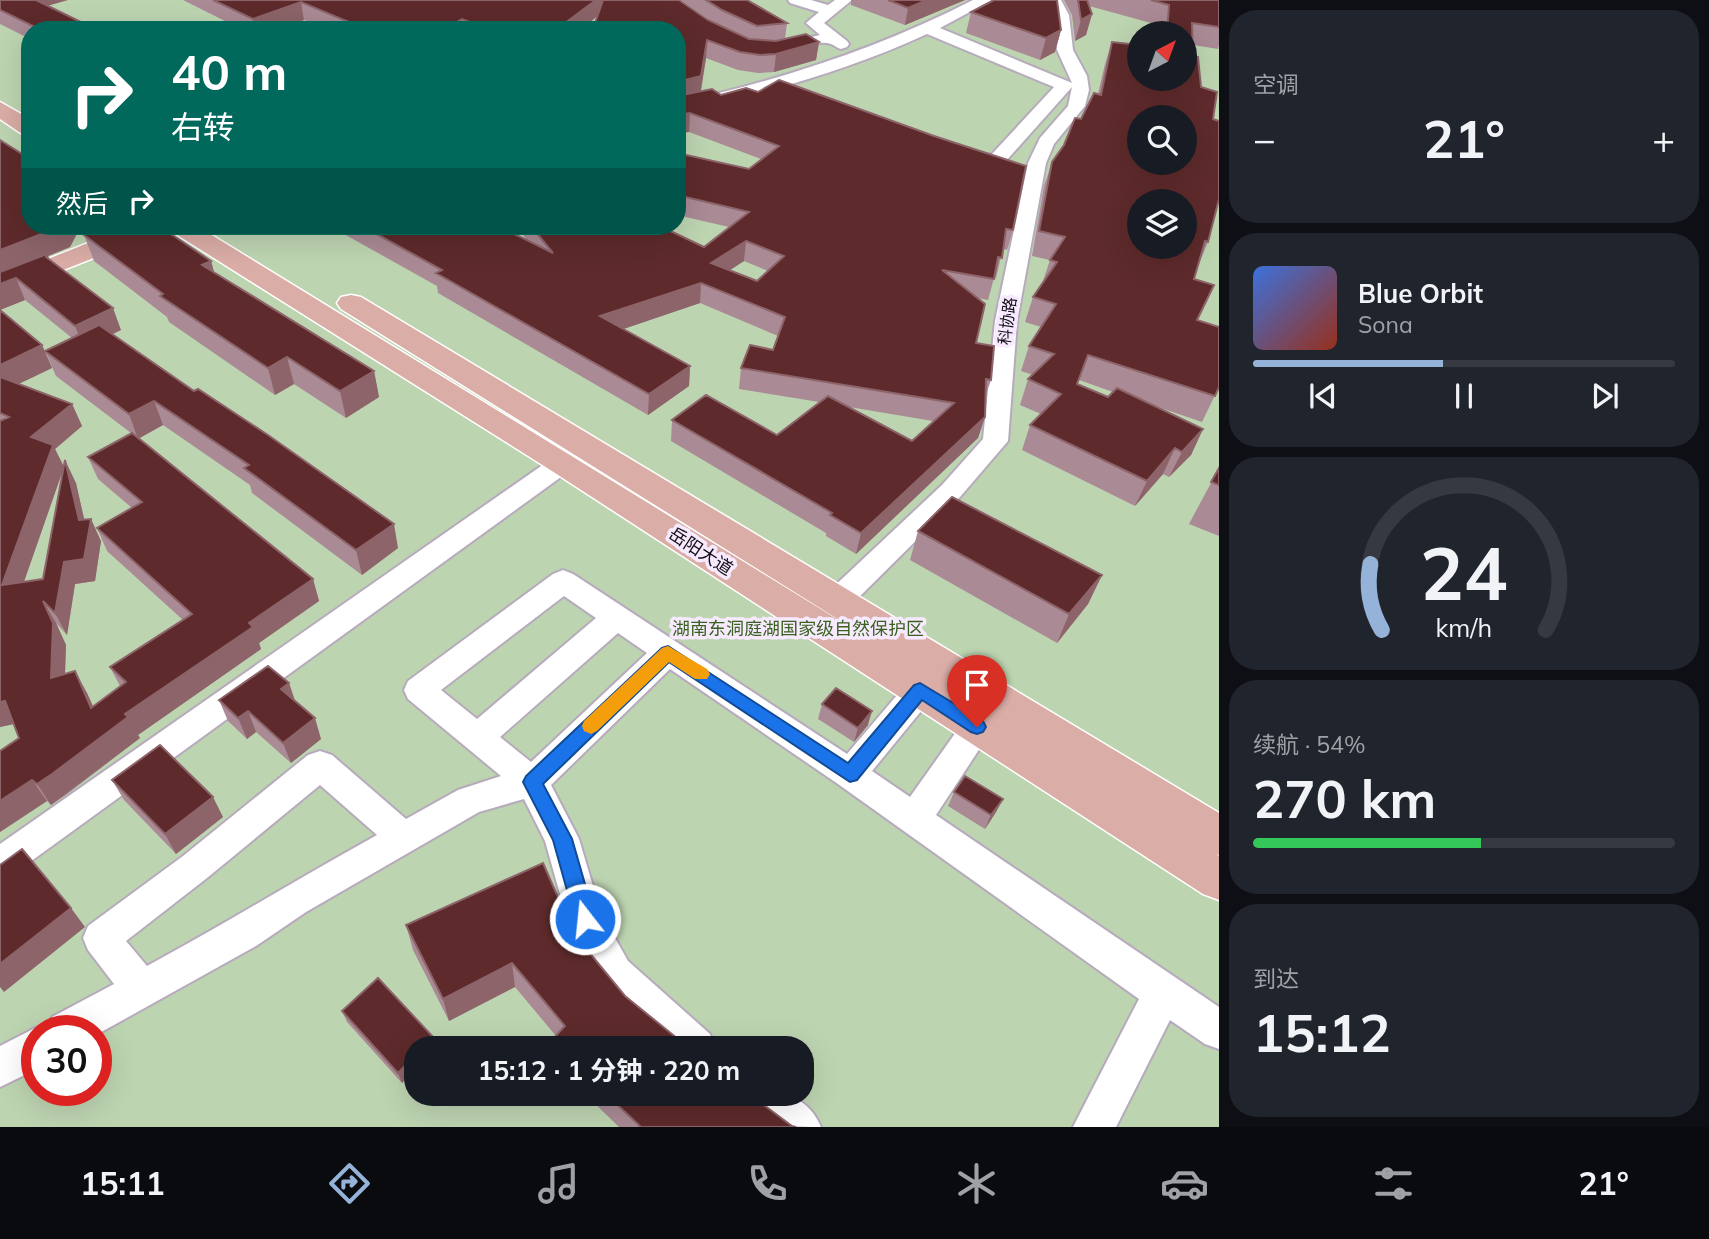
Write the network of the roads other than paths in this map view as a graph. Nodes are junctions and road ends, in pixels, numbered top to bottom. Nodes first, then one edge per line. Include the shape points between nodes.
1 (796, 0) edge
2 (845, 0) edge
3 (985, 0) edge
4 (1053, 0) edge
5 (829, 10) junction
6 (930, 30) junction
7 (830, 38) junction
8 (765, 52) edge
9 (865, 57) junction
10 (763, 86) junction
11 (0, 89) edge
12 (789, 95) edge
13 (21, 102) edge
14 (686, 106) edge
15 (0, 109) edge
16 (21, 122) edge
17 (943, 148) edge
18 (107, 235) edge
19 (130, 235) edge
20 (195, 235) edge
21 (237, 235) edge
22 (0, 277) edge
23 (0, 287) edge
24 (563, 463) junction
25 (838, 600) junction
26 (616, 618) junction
27 (668, 652) junction
28 (920, 690) junction
29 (977, 727) junction
30 (478, 737) junction
31 (850, 774) junction
32 (532, 782) junction
33 (914, 819) junction
34 (1219, 836) edge
35 (404, 838) junction
36 (0, 864) edge
37 (1219, 880) edge
38 (142, 989) junction
39 (1163, 993) junction
40 (95, 1015) edge
41 (1219, 1030) edge
42 (683, 1036) edge
43 (21, 1056) edge
44 (0, 1067) edge
45 (772, 1106) edge
46 (800, 1127) edge
47 (1094, 1127) edge

1 - 5 street
2 - 5 street
3 - 6 street
4 - 25 street, 科协路 via 1058,4 1064,47 1079,77 1081,97 1073,115 1047,140 1037,163 1006,321 995,441 951,491
5 - 7 street via 814,23
6 - 9 street
6 - 17 street via 1065,85 998,158 981,162
7 - 8 street
7 - 9 street
9 - 10 street
10 - 12 street
10 - 14 street
11 - 13 main road
15 - 16 main road
18 - 22 main road
19 - 23 main road
20 - 24 main road, 岳阳大道
21 - 25 main road, 岳阳大道
24 - 28 main road, 岳阳大道
24 - 36 street
25 - 34 main road, 岳阳大道
26 - 27 street
26 - 30 street
26 - 30 street via 563,581 419,690
27 - 31 street
27 - 32 street
28 - 29 main road, 岳阳大道
28 - 31 street
29 - 33 street
29 - 37 main road, 岳阳大道
30 - 32 street
31 - 33 street
32 - 35 street via 470,800
32 - 42 street via 562,839 585,919 615,974
33 - 39 street
35 - 38 street
35 - 38 street via 320,765 101,938
38 - 40 street
39 - 41 street
39 - 47 street
43 - 44 street
45 - 46 street

